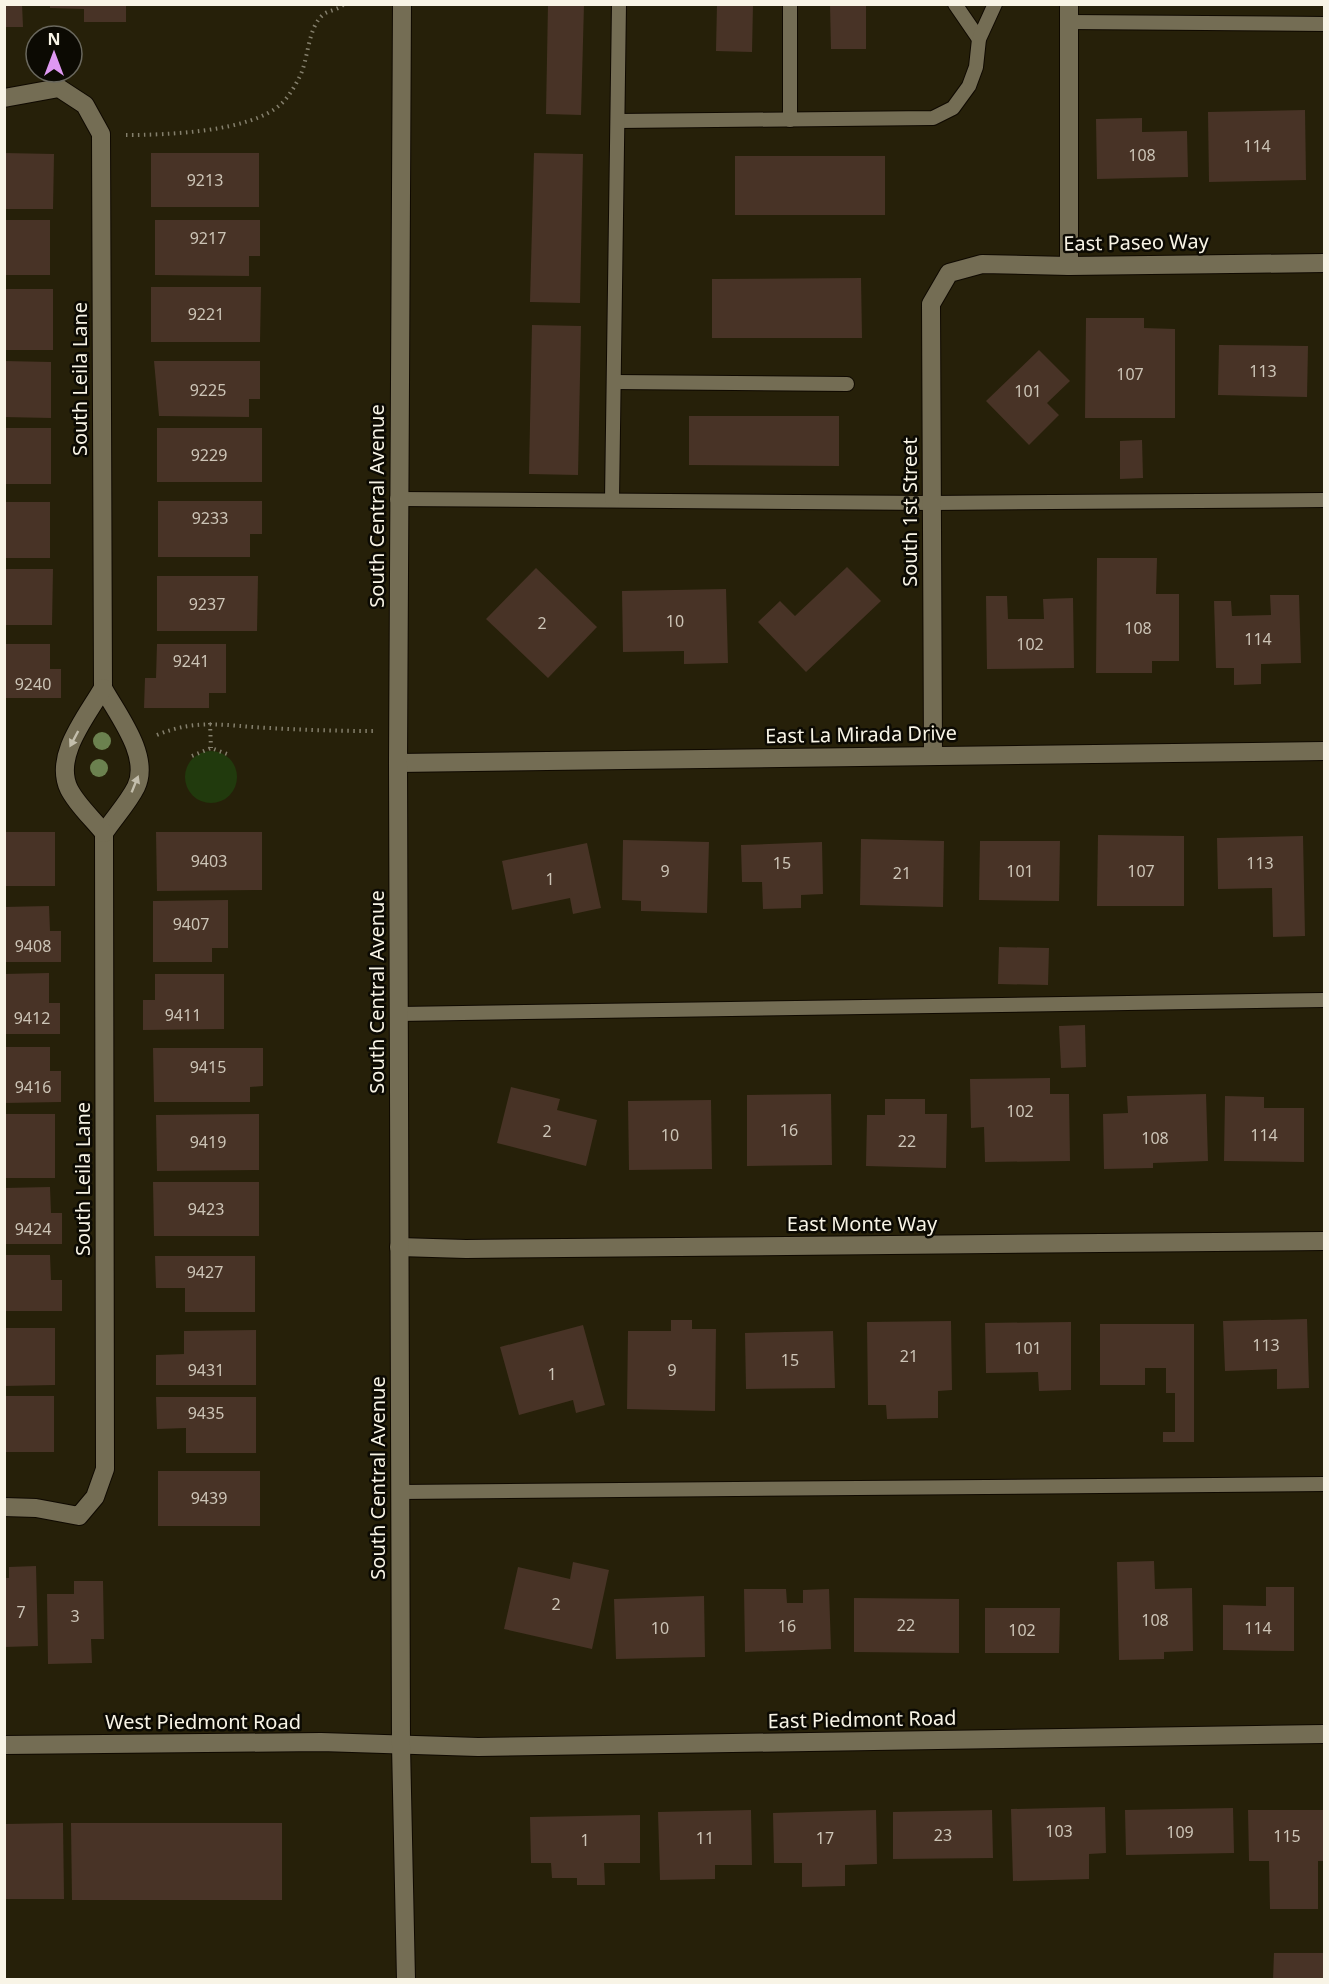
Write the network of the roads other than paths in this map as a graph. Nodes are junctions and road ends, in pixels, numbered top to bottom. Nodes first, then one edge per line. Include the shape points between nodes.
1 (402, 4) edge
2 (619, 4) edge
3 (790, 4) edge
4 (955, 4) edge
5 (995, 4) edge
6 (1069, 14) edge
7 (1324, 24) edge
8 (979, 39) junction
9 (4, 98) edge
10 (790, 120) junction
11 (618, 121) junction
12 (1324, 263) edge
13 (1069, 266) junction
14 (950, 273) joint
15 (614, 382) junction
16 (847, 384) dead end
17 (398, 499) junction
18 (612, 500) junction
19 (1324, 500) edge
20 (931, 503) junction
21 (103, 688) junction
22 (1324, 751) edge
23 (933, 755) junction
24 (398, 763) junction
25 (104, 833) junction
26 (1324, 1000) edge
27 (399, 1014) junction
28 (1324, 1241) edge
29 (399, 1247) junction
30 (1324, 1484) edge
31 (400, 1492) junction
32 (4, 1507) edge
33 (1324, 1734) edge
34 (4, 1745) edge
35 (401, 1745) junction
36 (406, 1980) edge

1 - 17 street, South Central Avenue
2 - 11 lane
3 - 10 lane
4 - 8 lane
5 - 8 lane
6 - 7 lane
6 - 13 street
8 - 10 lane via 969,86 943,115
9 - 21 street, South Leila Lane via 59,88 85,105 101,134
10 - 11 lane
11 - 15 lane
12 - 13 street, East Paseo Way
13 - 14 street, East Paseo Way via 982,264
14 - 20 street, South 1st Street via 931,304
15 - 16 lane
15 - 18 lane
17 - 18 lane
17 - 24 street, South Central Avenue
18 - 20 lane
19 - 20 lane
20 - 23 street, South 1st Street
25 -> 21 street, South Leila Lane via 137,786 141,767 135,747
21 -> 25 street, South Leila Lane via 68,752 64,771 69,790
22 - 23 street, East La Mirada Drive
23 - 24 street, East La Mirada Drive
24 - 27 street, South Central Avenue
25 - 32 street, South Leila Lane via 105,1469 95,1497 79,1516
26 - 27 lane
27 - 29 street, South Central Avenue
28 - 29 street, East Monte Way
29 - 31 street, South Central Avenue
30 - 31 lane
31 - 35 street, South Central Avenue
33 - 35 street, East Piedmont Road
34 - 35 street, West Piedmont Road
35 - 36 street, South Central Avenue

